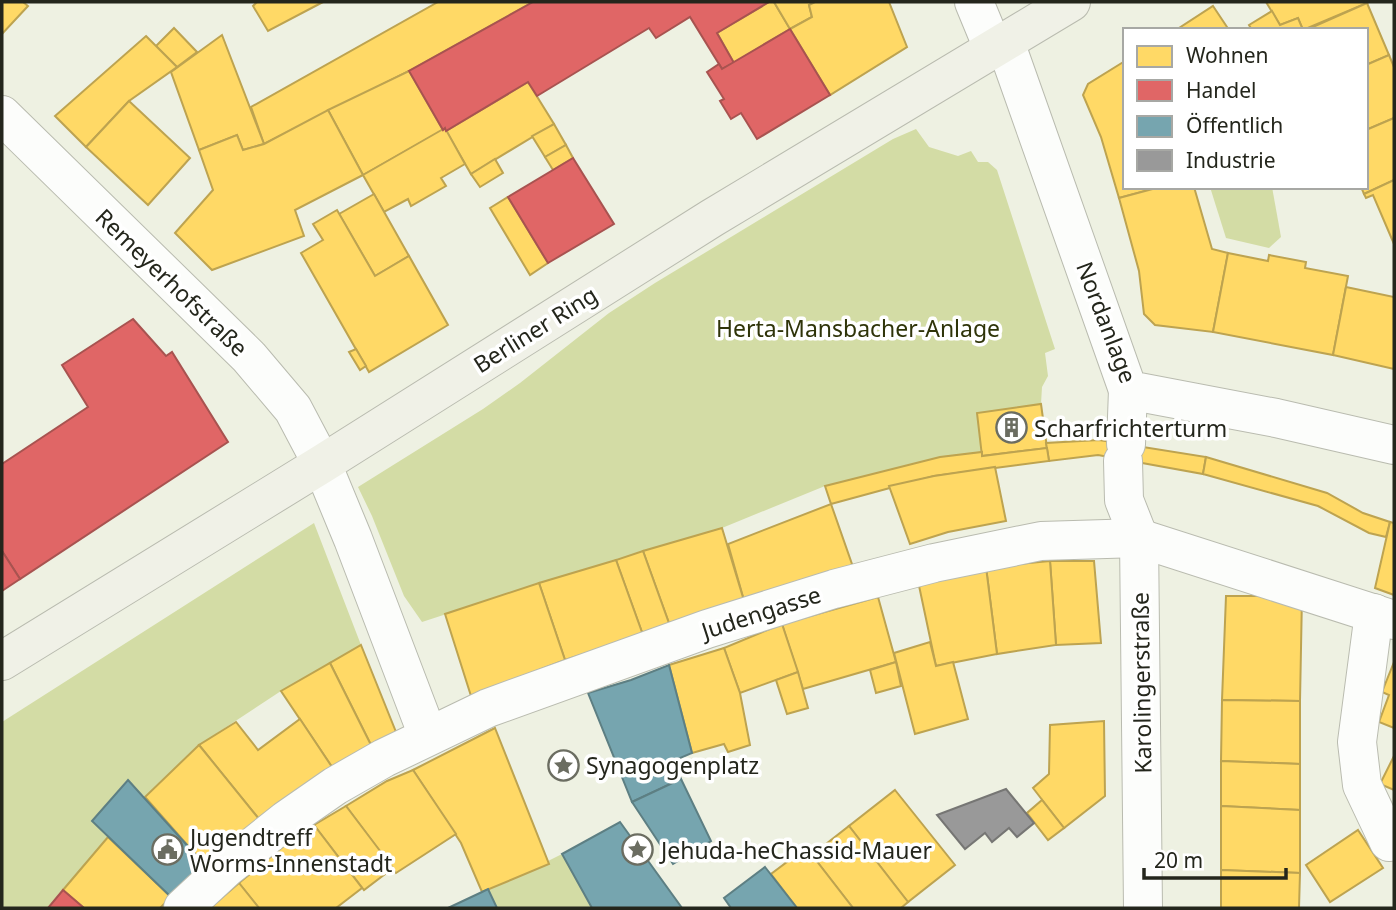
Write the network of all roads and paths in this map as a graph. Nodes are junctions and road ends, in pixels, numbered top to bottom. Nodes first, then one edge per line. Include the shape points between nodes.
1 (974, 2) edge
2 (1071, 2) edge
3 (999, 45) junction
4 (2, 115) edge
5 (1128, 390) junction
6 (1394, 445) edge
7 (322, 464) junction
8 (1139, 538) junction
9 (1384, 617) edge
10 (2, 661) edge
11 (428, 736) junction
12 (1388, 842) dead end
13 (183, 908) edge
14 (1143, 908) edge

1 - 3 street, Nordanlage
2 - 3 main road, Berliner Ring
3 - 5 street, Nordanlage
3 - 7 main road, Berliner Ring via 712,218
4 - 7 street, Remeyerhofstraße via 249,357 293,409
5 - 6 street, Nordanlage
5 - 8 street, Karolingerstraße via 1124,499
7 - 10 main road, Berliner Ring
7 - 11 street
8 - 9 street, Judengasse
8 - 11 street, Judengasse via 1041,541 834,589 557,682
8 - 14 street, Karolingerstraße
9 - 12 street via 1357,742 1362,785
11 - 13 street, Judengasse via 335,786 286,820

